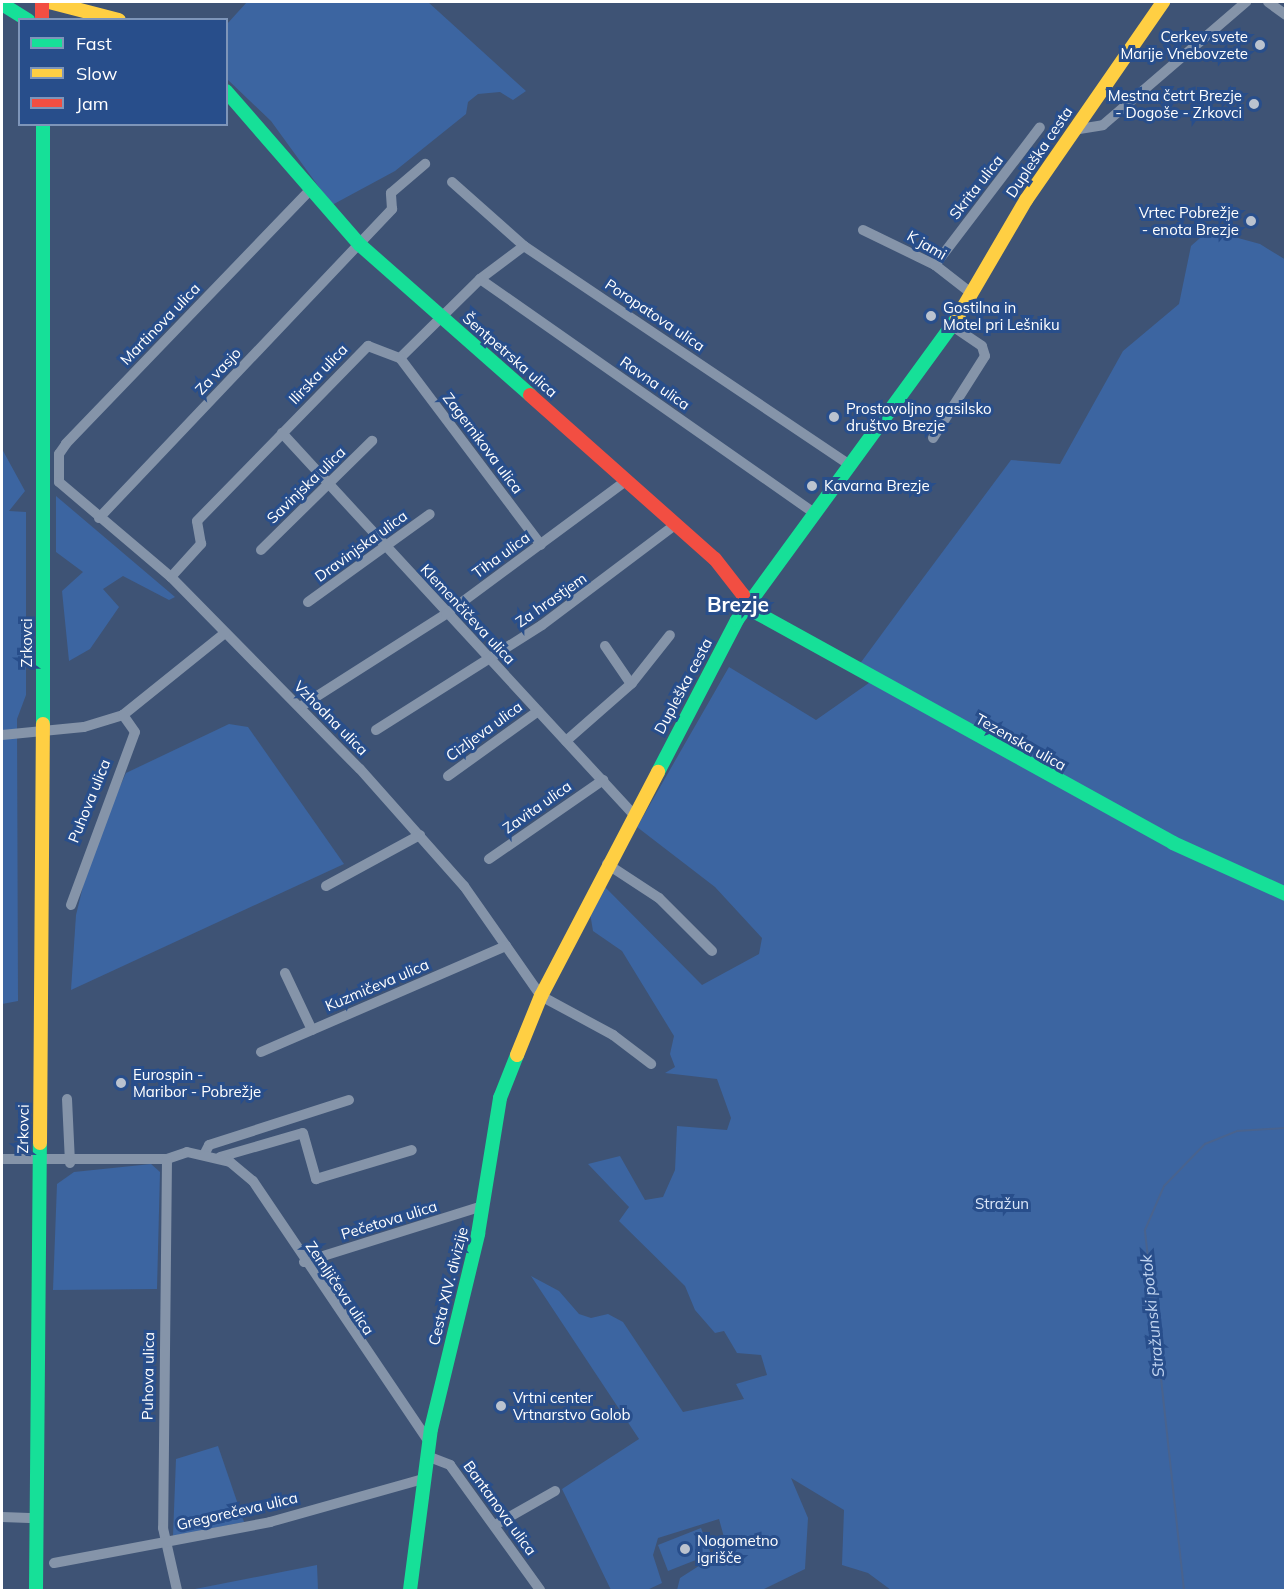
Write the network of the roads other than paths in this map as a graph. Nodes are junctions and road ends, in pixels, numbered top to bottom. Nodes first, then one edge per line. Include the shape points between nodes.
1 (42, 2) edge
2 (49, 2) edge
3 (1163, 2) edge
4 (1246, 2) edge
5 (1268, 2) edge
6 (2, 4) edge
7 (1286, 15) edge
8 (25, 18) edge
9 (42, 18) edge
10 (111, 18) edge
11 (228, 93) edge
12 (43, 126) edge
13 (1041, 128) dead end
14 (1073, 130) junction
15 (425, 164) dead end
16 (452, 182) dead end
17 (312, 188) junction
18 (864, 230) dead end
19 (359, 244) junction
20 (525, 246) junction
21 (935, 265) junction
22 (480, 279) junction
23 (971, 293) junction
24 (442, 316) junction
25 (951, 326) junction
26 (400, 358) junction
27 (282, 433) junction
28 (933, 438) dead end
29 (372, 441) dead end
30 (848, 464) junction
31 (626, 481) junction
32 (328, 484) junction
33 (67, 492) joint
34 (813, 512) junction
35 (430, 514) dead end
36 (99, 518) junction
37 (676, 524) junction
38 (541, 545) junction
39 (388, 548) junction
40 (261, 550) dead end
41 (171, 577) junction
42 (308, 602) dead end
43 (749, 603) junction
44 (446, 614) junction
45 (225, 633) junction
46 (670, 635) dead end
47 (605, 646) dead end
48 (489, 660) junction
49 (631, 684) junction
50 (300, 707) junction
51 (538, 711) junction
52 (123, 715) junction
53 (376, 730) dead end
54 (43, 731) junction
55 (2, 735) edge
56 (566, 741) junction
57 (448, 776) dead end
58 (603, 780) junction
59 (634, 815) junction
60 (420, 835) junction
61 (489, 859) dead end
62 (607, 864) junction
63 (326, 886) dead end
64 (1286, 894) edge
65 (71, 905) dead end
66 (506, 946) junction
67 (712, 951) dead end
68 (285, 973) dead end
69 (541, 996) junction
70 (312, 1030) junction
71 (261, 1052) dead end
72 (651, 1064) dead end
73 (67, 1099) dead end
74 (349, 1100) dead end
75 (412, 1150) dead end
76 (205, 1153) junction
77 (220, 1157) junction
78 (2, 1159) edge
79 (167, 1159) junction
80 (39, 1161) junction
81 (70, 1162) junction
82 (483, 1206) junction
83 (304, 1262) junction
84 (428, 1449) junction
85 (423, 1479) junction
86 (555, 1491) dead end
87 (2, 1517) edge
88 (36, 1518) junction
89 (495, 1526) junction
90 (164, 1543) junction
91 (54, 1563) dead end
92 (36, 1590) edge
93 (177, 1590) edge
94 (410, 1590) edge
95 (540, 1590) edge

1 - 9 main road
2 - 10 main road
3 - 14 main road, Dupleška cesta
4 - 14 street via 1103,125
5 - 7 street
6 - 8 main road
11 - 17 main road, Šentpetrska ulica
12 - 54 main road, Zrkovci
13 - 21 street, Skrita ulica
14 - 23 main road, Dupleška cesta
15 - 19 street, Za vasjo via 391,193 392,209
16 - 20 street, Poropatova ulica
17 - 19 main road, Šentpetrska ulica
17 - 33 street, Martinova ulica via 66,444 57,468
18 - 21 street, K jami
19 - 24 main road, Šentpetrska ulica
19 - 36 street, Za vasjo
20 - 22 street
20 - 30 street, Poropatova ulica
21 - 23 street, K jami
22 - 24 street
22 - 34 street, Ravna ulica
23 - 25 main road, Dupleška cesta
24 - 26 street
24 - 31 main road, Šentpetrska ulica
25 - 28 street via 982,346 985,356
25 - 30 main road, Dupleška cesta
26 - 27 street, Ilirska ulica via 383,349 365,348
26 - 38 street, Zagernikova ulica
27 - 32 street, Klemenčičeva ulica
27 - 41 street, Ilirska ulica via 197,521 201,544
29 - 32 street, Savinjska ulica
30 - 34 main road, Dupleška cesta
31 - 37 main road, Šentpetrska ulica
31 - 38 street, Tiha ulica
32 - 39 street, Klemenčičeva ulica
32 - 40 street, Savinjska ulica
33 - 36 street, Vzhodna ulica
34 - 43 main road, Dupleška cesta
35 - 39 street, Dravinjska ulica
36 - 41 street, Vzhodna ulica
37 - 43 main road, Šentpetrska ulica
37 - 48 street, Za hrastjem
38 - 44 street, Tiha ulica
39 - 42 street, Dravinjska ulica
39 - 44 street, Klemenčičeva ulica
41 - 45 street, Vzhodna ulica
43 - 59 main road, Dupleška cesta
43 - 64 main road, Tezenska ulica via 762,616 844,664 1063,783
44 - 48 street, Klemenčičeva ulica
44 - 50 street, Tiha ulica
45 - 50 street, Vzhodna ulica
45 - 52 street
46 - 49 street
47 - 49 street
48 - 51 street, Klemenčičeva ulica
48 - 53 street, Za hrastjem
49 - 56 street
50 - 60 street, Vzhodna ulica
51 - 56 street, Klemenčičeva ulica
51 - 57 street, Cizljeva ulica
52 - 54 street via 94,725
52 - 65 street, Puhova ulica via 135,732
54 - 55 street
54 - 80 main road, Zrkovci
56 - 58 street, Klemenčičeva ulica
58 - 59 street, Klemenčičeva ulica
58 - 61 street, Zavita ulica
59 - 62 main road, Dupleška cesta
60 - 63 street
60 - 66 street, Vzhodna ulica
62 - 67 street via 659,898
62 - 69 main road, Dupleška cesta
66 - 69 street, Vzhodna ulica
66 - 70 street, Kuzmičeva ulica
68 - 70 street
69 - 72 street via 613,1035
69 - 82 main road, Cesta XIV. divizije via 503,1085
70 - 71 street, Kuzmičeva ulica
73 - 81 street
74 - 76 street, Zemljičeva ulica via 209,1145
75 - 77 street via 316,1179 303,1133
76 - 77 street, Zemljičeva ulica
76 - 79 street, Zemljičeva ulica
77 - 83 street, Zemljičeva ulica via 253,1181
78 - 80 street, Zemljičeva ulica
79 - 81 street, Zemljičeva ulica
79 - 90 street, Puhova ulica
80 - 81 street, Zemljičeva ulica
80 - 88 main road
82 - 83 street, Pečetova ulica
82 - 84 main road, Cesta XIV. divizije
83 - 84 street, Zemljičeva ulica
84 - 85 main road, Cesta XIV. divizije
84 - 89 street, Bantanova ulica via 450,1465
85 - 90 street, Gregorečeva ulica via 270,1522
85 - 94 main road, Cesta XIV. divizije
86 - 89 street
87 - 88 street
88 - 92 main road
89 - 95 street, Bantanova ulica
90 - 91 street, Gregorečeva ulica
90 - 93 street, Puhova ulica

